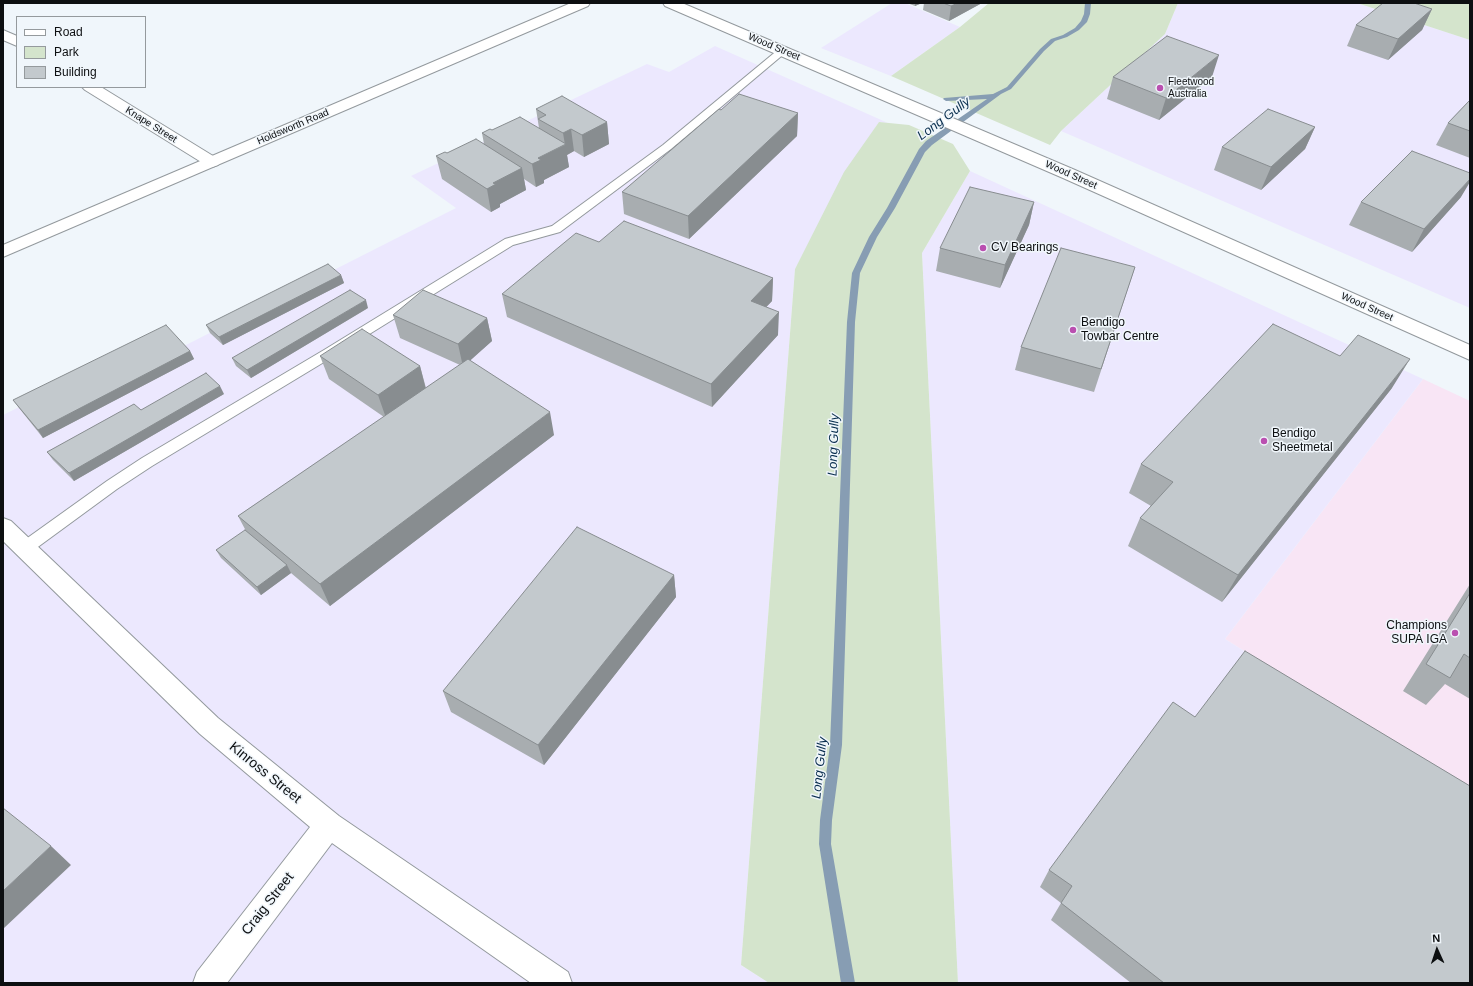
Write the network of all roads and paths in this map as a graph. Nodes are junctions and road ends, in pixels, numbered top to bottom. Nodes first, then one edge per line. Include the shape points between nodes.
1 (582, 3) edge
2 (670, 3) edge
3 (3, 34) edge
4 (16, 41) edge
5 (782, 51) junction
6 (92, 88) edge
7 (212, 162) junction
8 (3, 252) edge
9 (1470, 353) edge
10 (3, 527) edge
11 (25, 548) junction
12 (329, 825) junction
13 (208, 983) edge
14 (557, 983) edge

1 - 7 street, Holdsworth Road
2 - 5 street, Wood Street
3 - 4 street
5 - 9 street, Wood Street via 1069,174
5 - 11 lane via 667,147 556,229 509,242 147,462
6 - 7 street, Knape Street
7 - 8 street, Holdsworth Road
10 - 11 street, Kinross Street
11 - 12 street, Kinross Street via 209,726
12 - 13 street, Craig Street
12 - 14 street, Kinross Street

